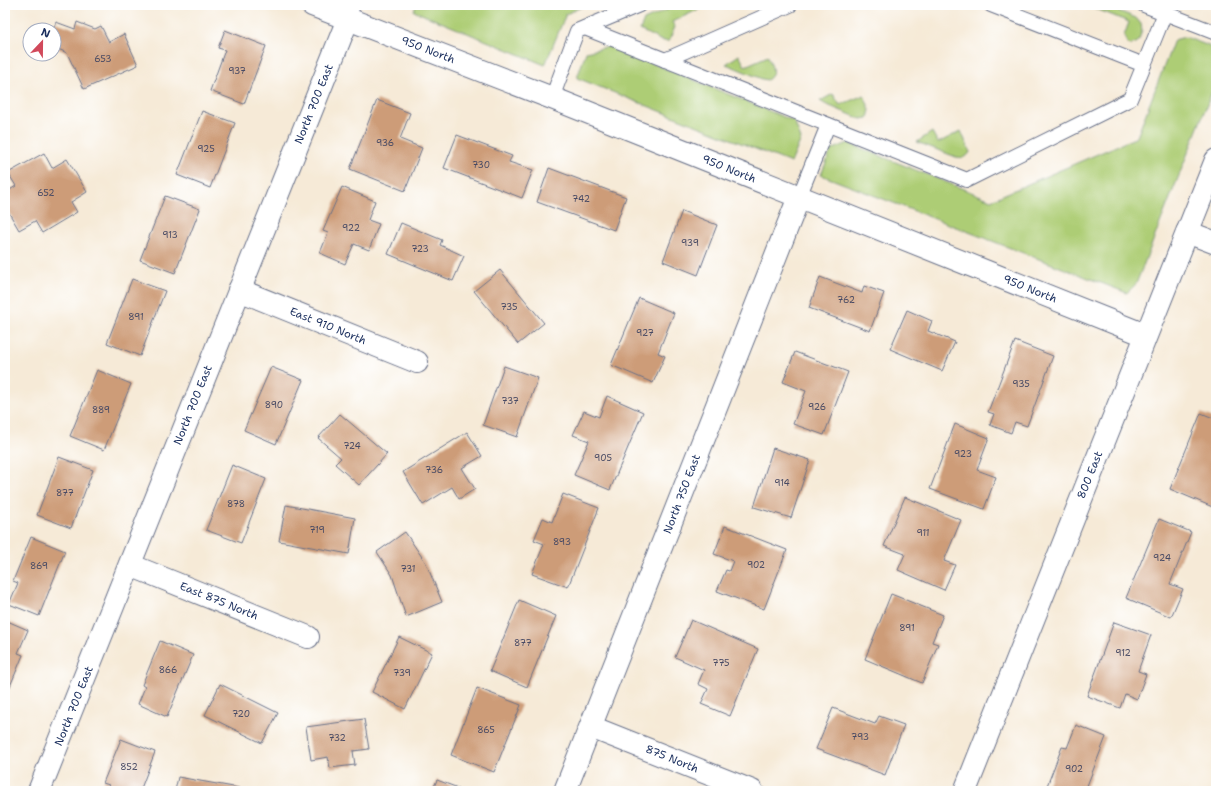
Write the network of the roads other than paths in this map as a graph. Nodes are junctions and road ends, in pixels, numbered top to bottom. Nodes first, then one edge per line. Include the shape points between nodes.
1 (312, 5) edge
2 (639, 5) edge
3 (790, 5) edge
4 (991, 5) edge
5 (1144, 5) edge
6 (350, 12) edge
7 (1165, 13) junction
8 (585, 28) junction
9 (1216, 33) edge
10 (665, 60) junction
11 (1144, 65) junction
12 (552, 98) junction
13 (828, 125) junction
14 (1216, 160) edge
15 (799, 197) junction
16 (1187, 232) junction
17 (1216, 243) edge
18 (239, 290) junction
19 (1145, 335) junction
20 (417, 362) dead end
21 (130, 565) junction
22 (308, 637) dead end
23 (591, 727) junction
24 (39, 791) edge
25 (565, 791) edge
26 (752, 791) edge
27 (965, 791) edge

1 - 6 street, 950 North
2 - 8 lane
3 - 10 lane
4 - 11 lane
5 - 7 lane
6 - 12 street, 950 North
6 - 18 street, North 700 East
7 - 9 lane
7 - 11 lane
8 - 10 lane
8 - 12 lane via 577,31
10 - 13 lane
11 - 13 lane via 1130,99 967,180
12 - 15 street, 950 North
13 - 15 lane
14 - 16 street, 800 East
15 - 19 street, 950 North
15 - 23 street, North 750 East
16 - 17 street
16 - 19 street, 800 East
18 - 20 street, East 910 North
18 - 21 street, North 700 East
19 - 27 street, 800 East
21 - 22 street, East 875 North
21 - 24 street, North 700 East
23 - 25 street, North 750 East
23 - 26 street, 875 North

